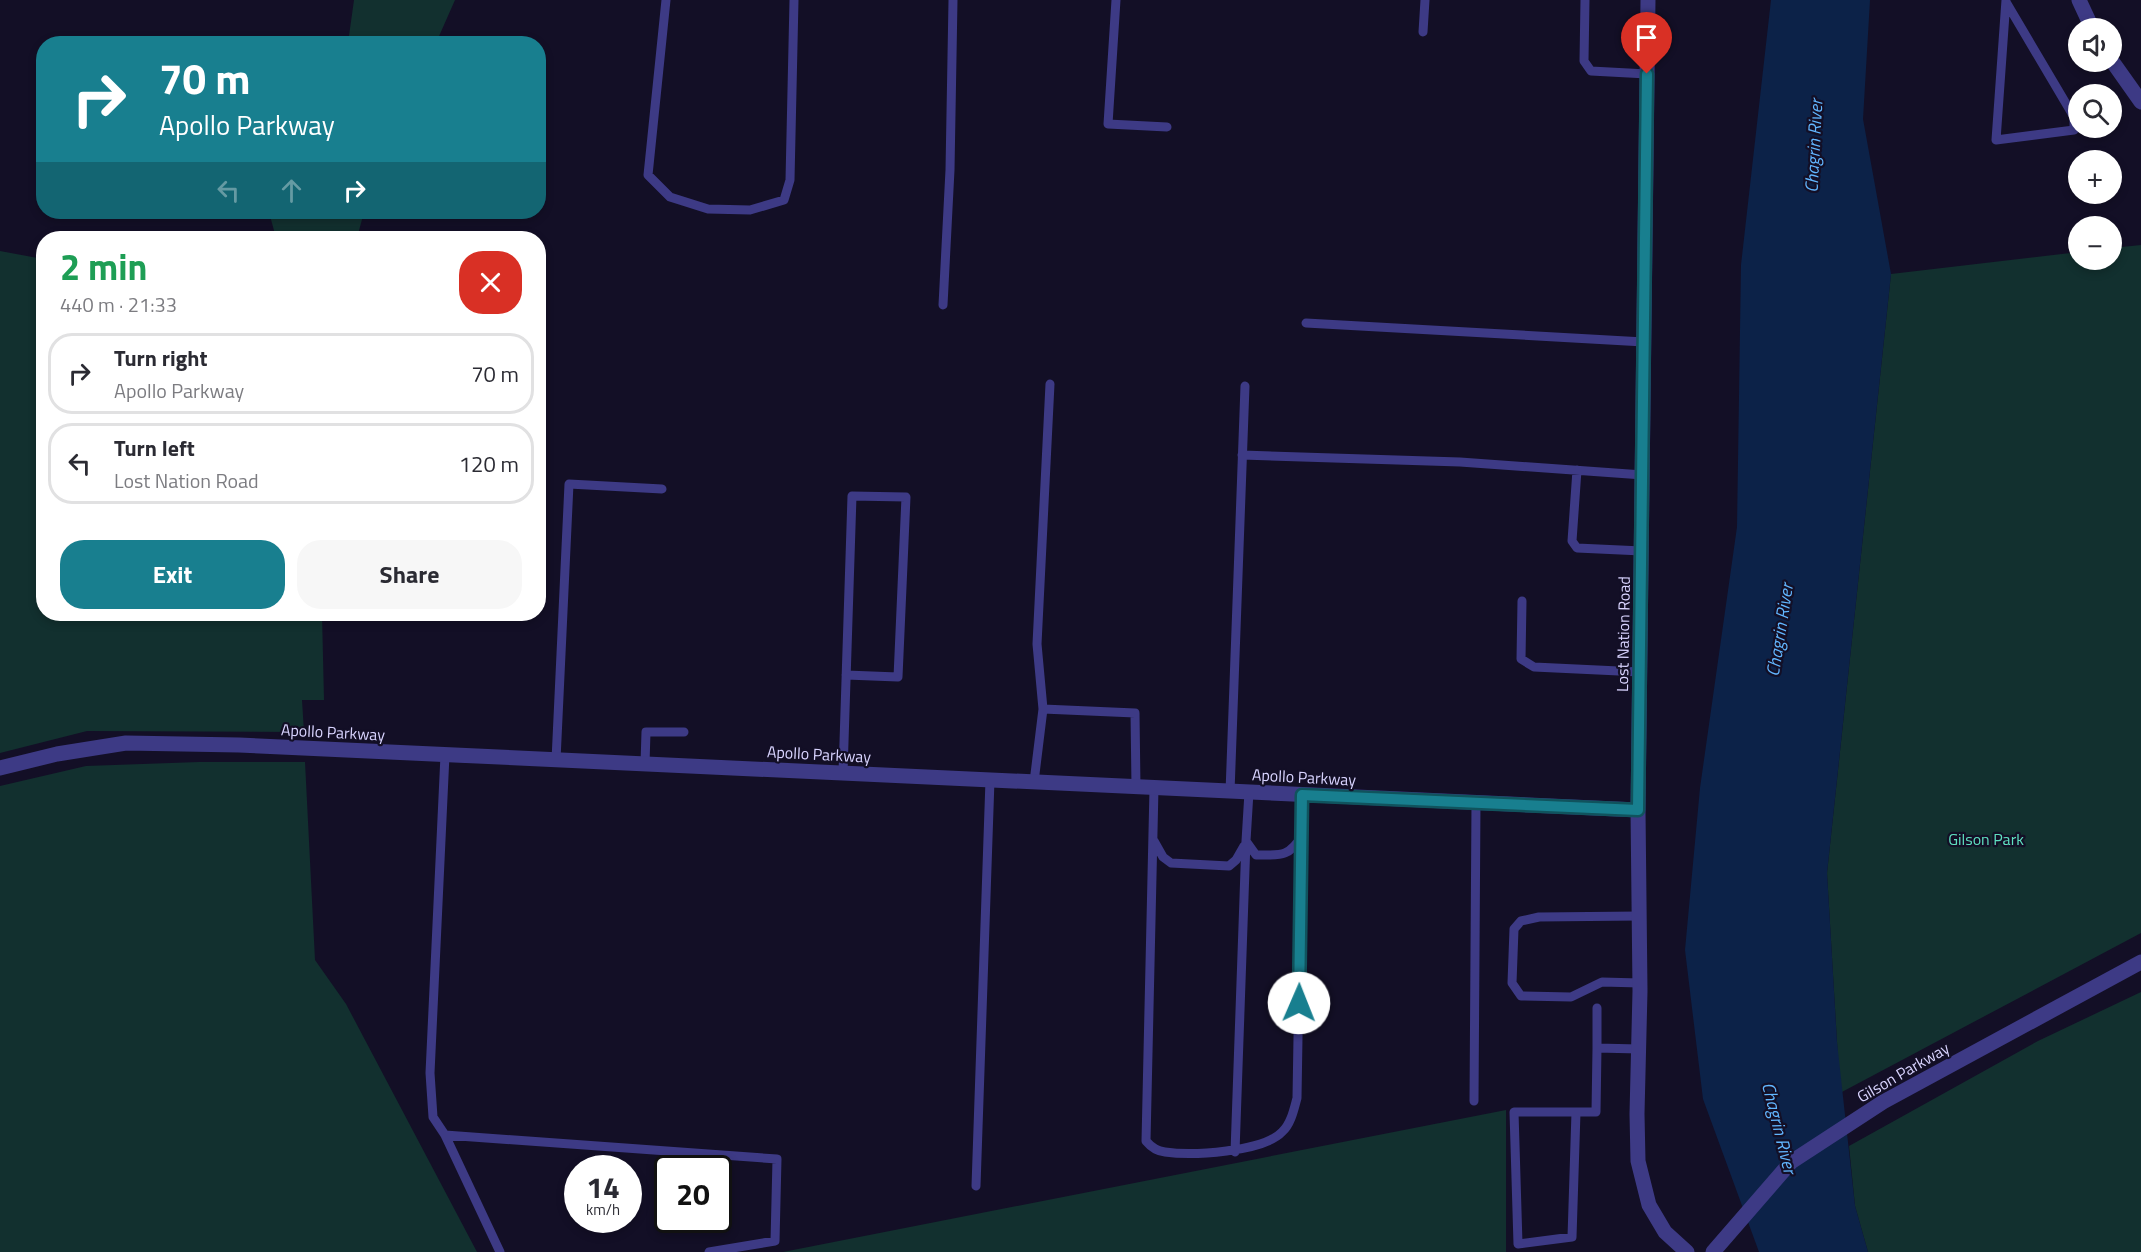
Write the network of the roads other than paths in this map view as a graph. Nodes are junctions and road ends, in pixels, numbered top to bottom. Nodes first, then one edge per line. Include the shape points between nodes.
1 (666, 0) edge
2 (794, 0) edge
3 (953, 0) edge
4 (1116, 0) edge
5 (1425, 0) edge
6 (1585, 0) edge
7 (1648, 0) edge
8 (2079, 0) edge
9 (2006, 1) edge
10 (2087, 18) edge
11 (1423, 32) dead end
12 (2120, 72) edge
13 (1647, 74) junction
14 (2141, 102) edge
15 (1167, 128) dead end
16 (944, 305) dead end
17 (1306, 323) dead end
18 (1644, 342) junction
19 (1050, 384) dead end
20 (1245, 386) dead end
21 (1242, 455) junction
22 (1577, 470) junction
23 (1642, 474) junction
24 (662, 489) dead end
25 (1642, 551) junction
26 (1522, 601) dead end
27 (1640, 672) junction
28 (846, 675) junction
29 (1043, 710) junction
30 (684, 732) dead end
31 (445, 755) junction
32 (555, 760) junction
33 (645, 764) junction
34 (0, 768) edge
35 (843, 773) junction
36 (990, 780) junction
37 (1035, 782) junction
38 (1136, 787) junction
39 (1154, 788) junction
40 (1230, 792) junction
41 (1249, 792) junction
42 (1302, 795) junction
43 (1476, 803) junction
44 (1638, 810) junction
45 (1302, 836) junction
46 (1153, 839) junction
47 (1246, 841) junction
48 (1640, 916) junction
49 (2141, 962) edge
50 (1640, 983) junction
51 (1597, 1008) dead end
52 (1597, 1048) junction
53 (1638, 1049) junction
54 (1474, 1101) dead end
55 (1576, 1112) junction
56 (445, 1135) junction
57 (1235, 1152) junction
58 (976, 1186) dead end
59 (1717, 1246) edge
60 (500, 1252) edge
61 (709, 1252) edge
62 (1687, 1252) edge

1 - 2 lane via 648,175 670,197 708,209 750,210 784,200 790,180
3 - 16 lane
4 - 15 lane via 1108,124
5 - 11 lane
6 - 13 lane via 1584,61 1591,71
7 - 13 street, Lost Nation Road
8 - 10 street
9 - 9 lane via 1995,141 2074,130 2074,117
12 - 14 street
13 - 18 street, Lost Nation Road
17 - 18 lane
18 - 23 street, Lost Nation Road
19 - 29 lane via 1037,644
20 - 21 lane
21 - 22 lane
21 - 40 lane
22 - 23 lane
22 - 25 lane via 1572,541 1577,548
23 - 25 street, Lost Nation Road
24 - 32 lane via 569,484
25 - 27 street, Lost Nation Road
26 - 27 lane via 1521,660 1534,667
27 - 44 street, Lost Nation Road
28 - 28 lane via 852,496 906,497 898,677
28 - 35 lane
29 - 37 lane
29 - 38 lane via 1135,713
30 - 33 lane via 646,732
31 - 32 street, Apollo Parkway
31 - 34 street, Apollo Parkway via 126,743
31 - 56 lane via 430,1073 433,1117
32 - 33 street, Apollo Parkway
33 - 35 street, Apollo Parkway
35 - 36 street, Apollo Parkway
36 - 37 street, Apollo Parkway
36 - 58 lane
37 - 38 street, Apollo Parkway
38 - 39 street, Apollo Parkway
39 - 40 street, Apollo Parkway
39 - 46 lane
40 - 41 street, Apollo Parkway
41 - 42 street, Apollo Parkway
41 - 47 lane
42 - 43 street, Apollo Parkway
42 - 45 lane
43 - 44 street, Apollo Parkway
43 - 54 lane
44 - 48 street, Lost Nation Road
45 - 47 lane via 1291,852 1281,855 1256,855
45 - 57 lane via 1297,1098 1282,1133
46 - 47 lane via 1171,863 1229,866
46 - 57 lane via 1146,1141 1164,1152
47 - 57 lane
48 - 50 street, Lost Nation Road
48 - 50 lane via 1539,917 1521,921 1514,929 1512,983 1521,996 1571,997 1602,982
49 - 59 street, Gilson Parkway via 1883,1102 1791,1162
50 - 53 street, Lost Nation Road
51 - 52 lane
52 - 53 lane
52 - 55 lane via 1596,1112
53 - 62 street, Lost Nation Road via 1638,1161 1649,1205 1665,1232
55 - 55 lane via 1514,1112 1518,1244 1572,1237
56 - 60 lane
56 - 61 lane via 777,1159 775,1241

